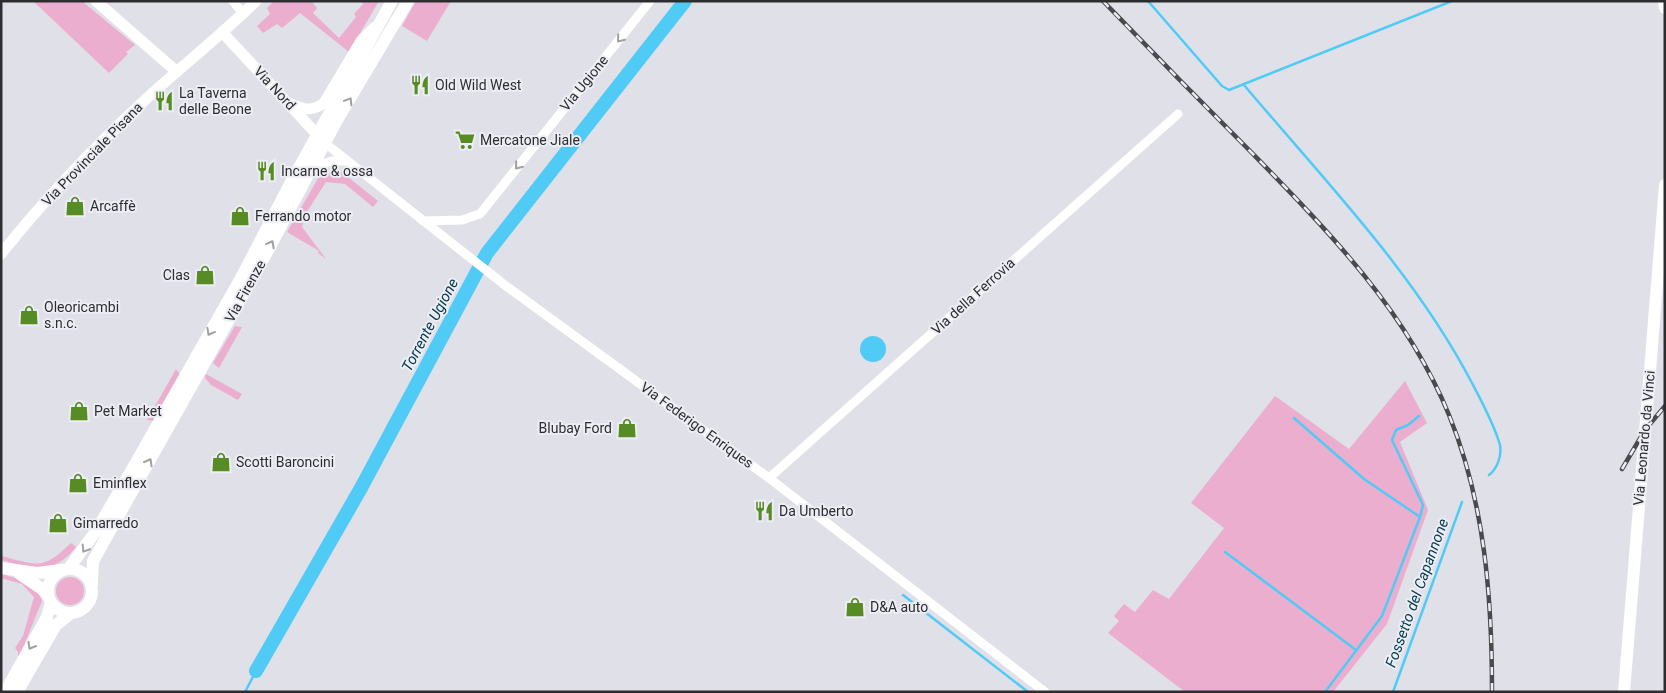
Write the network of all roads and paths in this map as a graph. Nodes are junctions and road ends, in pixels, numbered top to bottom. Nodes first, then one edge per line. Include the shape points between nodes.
1 (96, 1) edge
2 (233, 1) edge
3 (256, 1) edge
4 (392, 1) edge
5 (408, 1) edge
6 (650, 1) edge
7 (1664, 1) edge
8 (1665, 8) edge
9 (244, 14) junction
10 (381, 20) junction
11 (223, 34) junction
12 (177, 72) junction
13 (288, 101) junction
14 (1178, 114) dead end
15 (321, 140) junction
16 (346, 161) junction
17 (312, 167) junction
18 (1665, 185) edge
19 (423, 221) junction
20 (1, 254) edge
21 (769, 478) junction
22 (1, 568) edge
23 (66, 569) junction
24 (15, 571) junction
25 (92, 584) junction
26 (50, 599) junction
27 (71, 613) junction
28 (5, 692) edge
29 (17, 692) edge
30 (1046, 692) edge
31 (1624, 692) edge

1 - 12 street
2 - 9 street
3 - 9 street, Via Provinciale Pisana
4 - 10 main road, Via Firenze
15 -> 5 main road, Via Firenze
6 -> 19 street, Via Ugione via 480,214 462,220
7 - 8 main road
9 - 11 street, Via Provinciale Pisana
10 - 13 street, Via Firenze via 361,41 324,103 309,109
10 - 15 main road, Via Firenze
11 - 12 street, Via Provinciale Pisana
11 - 13 street, Via Nord
12 - 20 street, Via Provinciale Pisana via 70,174
13 - 15 street, Via Nord
14 - 21 street, Via della Ferrovia
15 - 16 street, Via Federigo Enriques
15 - 17 main road, Via Firenze
15 -> 23 main road, Via Firenze via 123,486 82,554
16 - 17 street
16 - 19 street, Via Federigo Enriques
25 -> 17 main road, Via Firenze via 93,561
18 - 31 main road, Via Leonardo da Vinci
19 - 21 street, Via Federigo Enriques via 506,286
21 - 30 street, Via Federigo Enriques
22 - 24 main road
23 - 24 main road via 37,573
23 - 25 main road via 80,570
23 - 26 main road via 50,581
24 - 26 main road
25 - 27 main road via 90,602
26 - 27 main road via 59,610
26 -> 28 main road via 47,617
27 - 29 main road via 56,625

